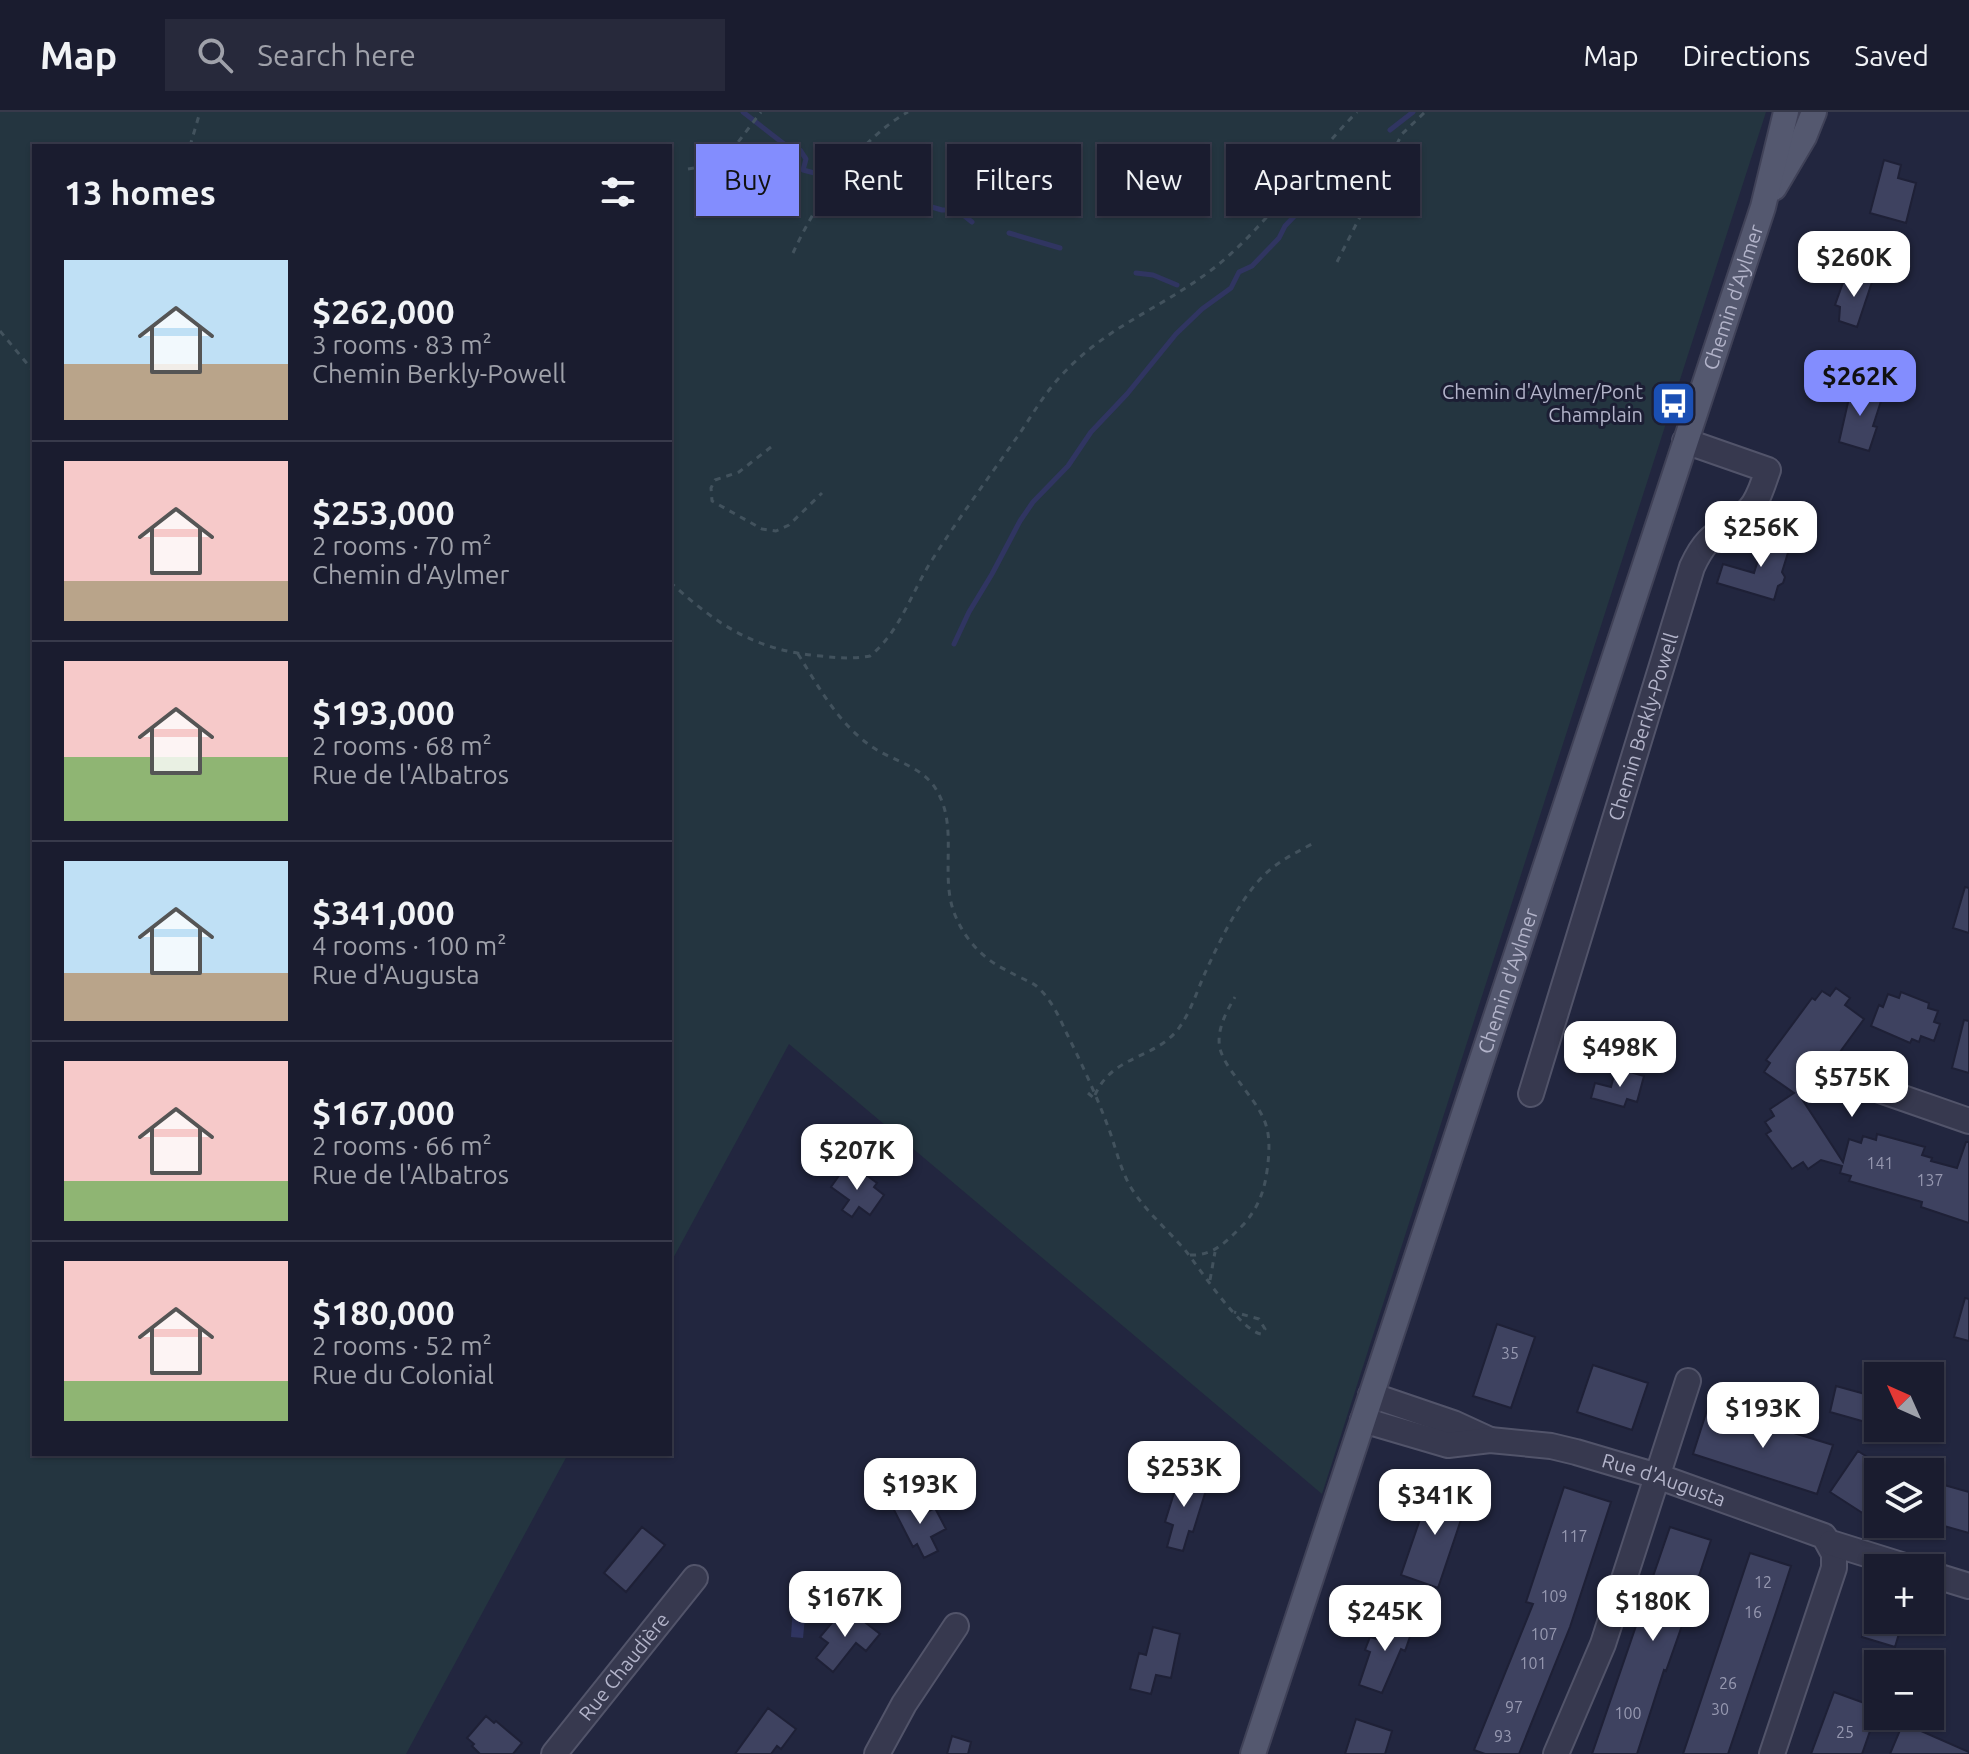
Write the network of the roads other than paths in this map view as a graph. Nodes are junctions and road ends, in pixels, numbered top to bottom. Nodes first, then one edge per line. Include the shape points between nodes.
1 (1786, 112) edge
2 (1814, 112) edge
3 (1821, 112) edge
4 (1804, 137) junction
5 (1763, 207) junction
6 (1685, 441) junction
7 (1877, 1089) dead end
8 (1531, 1094) dead end
9 (1969, 1121) edge
10 (1688, 1381) dead end
11 (1371, 1395) junction
12 (1363, 1420) junction
13 (1490, 1440) junction
14 (1657, 1476) junction
15 (1831, 1543) junction
16 (1866, 1554) edge
17 (695, 1578) dead end
18 (1944, 1578) edge
19 (1969, 1586) edge
20 (956, 1626) dead end
21 (554, 1754) edge
22 (877, 1754) edge
23 (1253, 1754) edge
24 (1556, 1754) edge
25 (1772, 1754) edge

1 - 5 main road, Chemin d'Aylmer
2 - 4 main road, Chemin d'Aylmer
3 - 4 main road
4 - 5 main road, Chemin d'Aylmer
5 - 6 main road, Chemin d'Aylmer
6 - 8 street, Chemin Berkly-Powell via 1768,470 1756,502 1705,542 1692,567
6 - 11 main road, Chemin d'Aylmer
7 - 9 street
10 - 14 street
11 - 12 main road, Chemin d'Aylmer
11 - 13 street, Rue d'Augusta
12 - 13 street, Rue d'Augusta via 1448,1445
12 - 23 main road, Chemin d'Aylmer
13 - 14 street, Rue d'Augusta via 1551,1446
14 - 15 street, Rue d'Augusta via 1815,1531
14 - 24 street via 1603,1644
15 - 16 street, Rue d'Augusta
15 - 25 street via 1834,1568
17 - 21 street, Rue Chaudière
18 - 19 street
20 - 22 street

